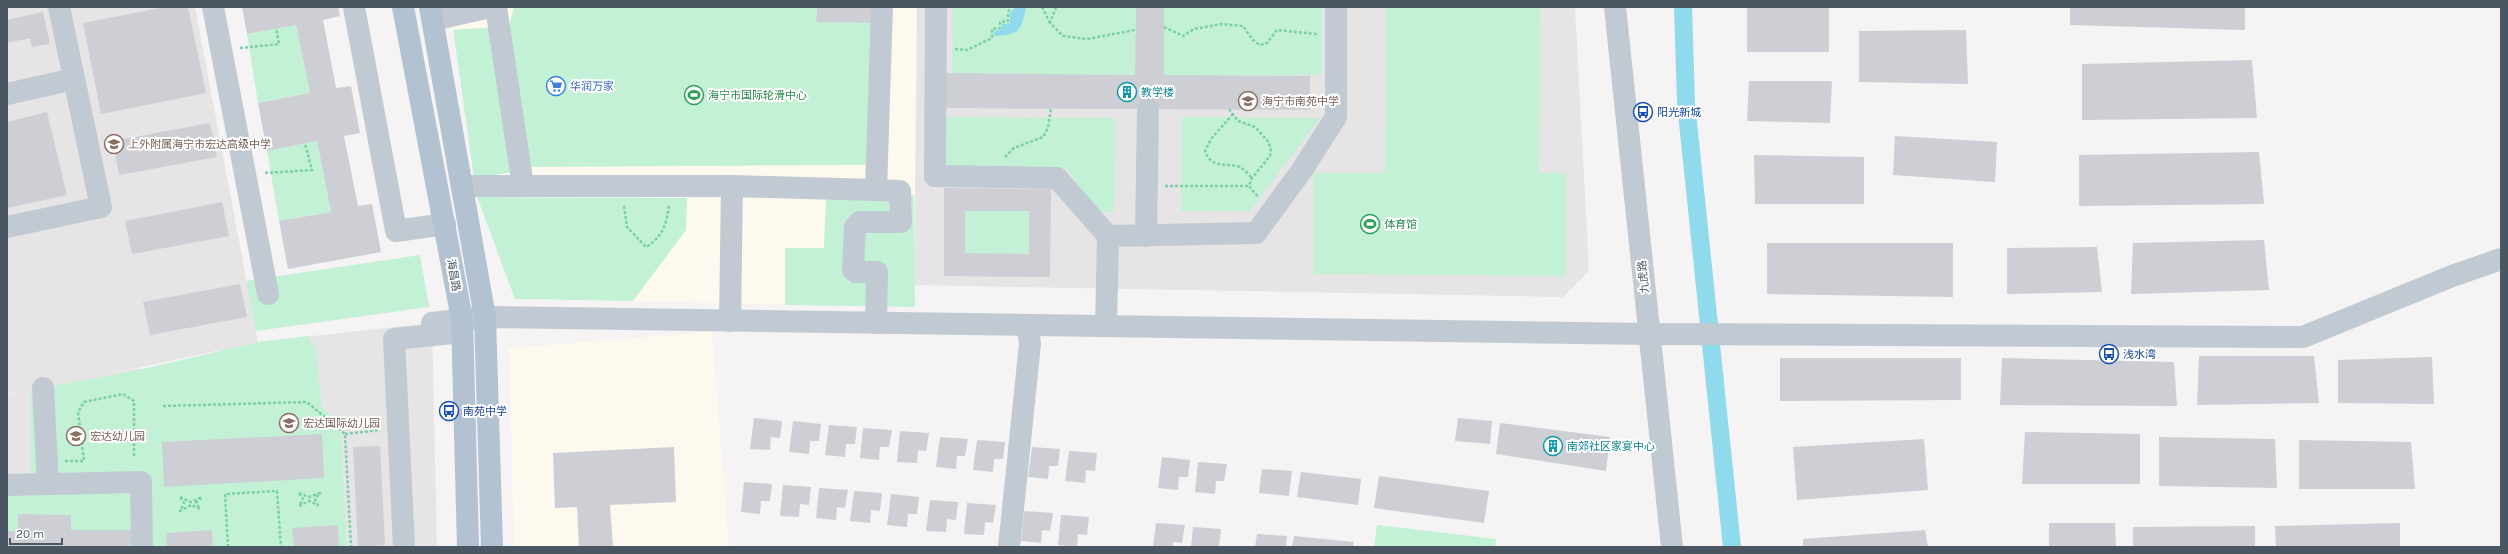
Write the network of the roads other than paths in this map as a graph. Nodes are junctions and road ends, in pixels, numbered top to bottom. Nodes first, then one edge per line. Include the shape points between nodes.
1 (58, 7) edge
2 (213, 7) edge
3 (354, 7) edge
4 (403, 7) edge
5 (490, 7) edge
6 (496, 7) edge
7 (882, 7) edge
8 (936, 7) edge
9 (1336, 7) edge
10 (1615, 7) edge
11 (431, 14) edge
12 (74, 79) junction
13 (7, 94) edge
14 (1148, 109) dead end
15 (462, 186) junction
16 (523, 186) junction
17 (732, 186) junction
18 (876, 190) junction
19 (445, 224) junction
20 (7, 227) edge
21 (1108, 236) junction
22 (1146, 236) junction
23 (2501, 259) edge
24 (268, 294) dead end
25 (485, 317) junction
26 (730, 321) junction
27 (432, 323) dead end
28 (876, 323) junction
29 (462, 325) junction
30 (1028, 325) junction
31 (1106, 326) junction
32 (1650, 334) junction
33 (43, 388) dead end
34 (48, 484) junction
35 (7, 485) edge
36 (142, 547) edge
37 (404, 547) edge
38 (468, 547) edge
39 (492, 547) edge
40 (1009, 547) edge
41 (1672, 547) edge

1 - 12 street
2 - 24 street
3 - 19 street via 396,231
4 - 19 main road, 海昌路
5 - 11 street
6 - 16 street
7 - 18 street
8 - 21 street via 935,176 1056,178
9 - 22 street via 1336,117 1302,170 1256,233
10 - 32 street, 九虎路
11 - 15 main road
12 - 13 street
12 - 20 street via 100,207
14 - 22 street
15 - 16 street
15 - 25 main road
16 - 17 street
17 - 18 street
17 - 26 street
18 - 28 street via 900,191 901,222 860,222 855,227 853,270 877,272
19 - 29 main road, 海昌路
21 - 22 street
21 - 31 street
23 - 32 street via 2452,276 2302,338
25 - 26 street
25 - 29 street
25 - 39 main road
26 - 28 street
27 - 29 street
28 - 30 street
29 - 37 street via 394,339
29 - 38 main road, 海昌路
30 - 31 street
30 - 40 street via 1030,344
31 - 32 street
32 - 41 street, 九虎路
33 - 34 street
34 - 35 street
34 - 36 street via 140,482

